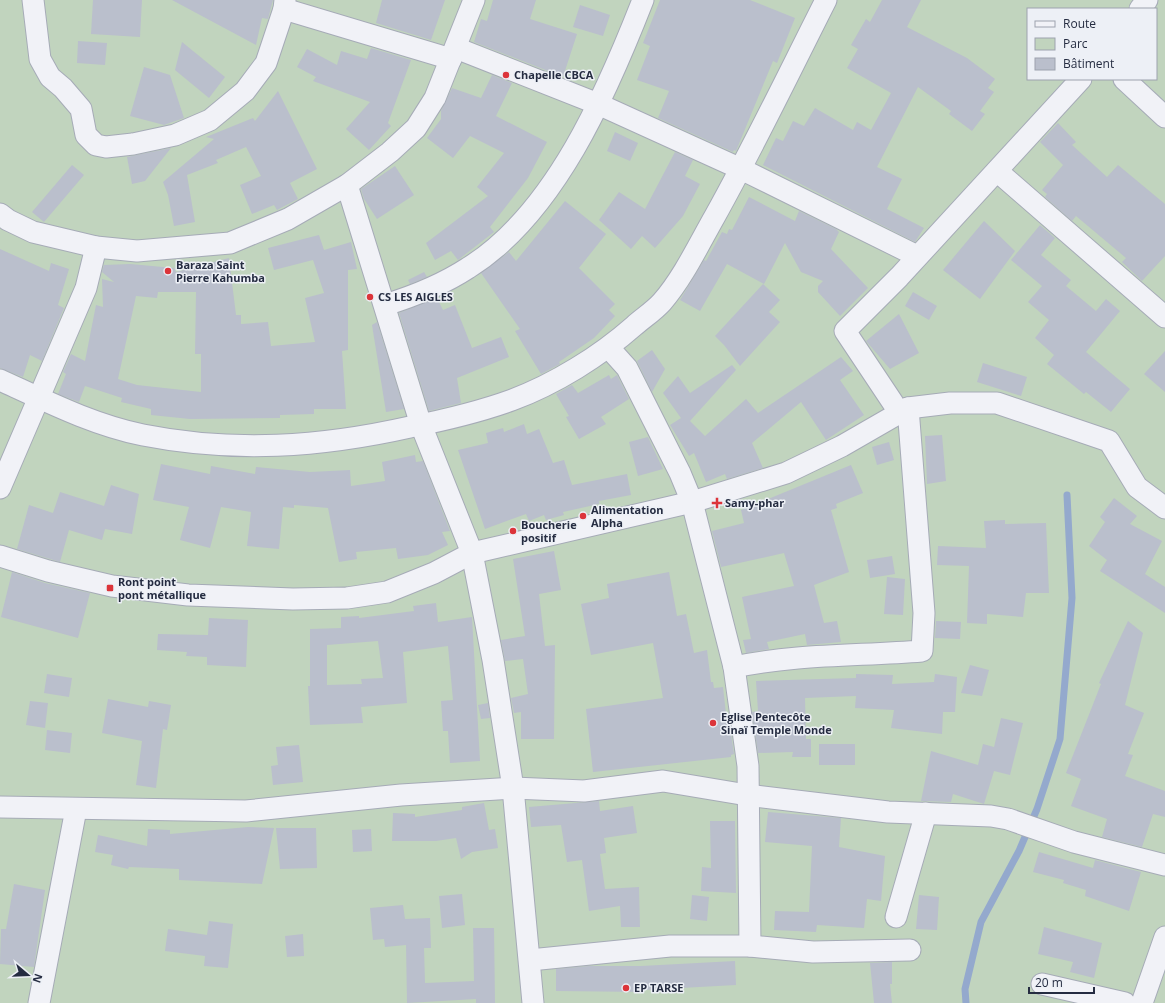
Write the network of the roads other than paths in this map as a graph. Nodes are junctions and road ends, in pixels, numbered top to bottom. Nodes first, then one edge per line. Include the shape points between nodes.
1 (33, 0) edge
2 (474, 0) edge
3 (643, 0) edge
4 (826, 0) edge
5 (1147, 0) edge
6 (285, 5) edge
7 (1141, 8) edge
8 (454, 54) junction
9 (1080, 80) edge
10 (1125, 80) edge
11 (598, 104) junction
12 (1165, 117) edge
13 (741, 169) junction
14 (997, 171) junction
15 (347, 185) junction
16 (0, 214) edge
17 (96, 247) junction
18 (917, 256) junction
19 (385, 305) junction
20 (1165, 317) edge
21 (609, 348) junction
22 (0, 380) edge
23 (39, 398) junction
24 (904, 410) junction
25 (421, 425) junction
26 (0, 488) edge
27 (692, 502) junction
28 (1165, 508) edge
29 (472, 553) junction
30 (0, 556) edge
31 (734, 667) junction
32 (513, 788) junction
33 (747, 795) junction
34 (0, 807) edge
35 (76, 809) junction
36 (926, 813) junction
37 (1165, 865) edge
38 (896, 917) dead end
39 (1165, 937) edge
40 (750, 946) junction
41 (910, 950) dead end
42 (530, 960) junction
43 (1042, 984) dead end
44 (39, 1003) edge
45 (533, 1003) edge
46 (1125, 1003) edge
47 (1142, 1003) edge

1 - 6 street via 40,59 50,77 81,109 86,135 96,145 106,147 175,135 210,120 245,91 266,63
2 - 8 street
3 - 11 street
4 - 13 street
5 - 7 street
6 - 8 street
8 - 11 street
8 - 15 street via 435,98 416,128
9 - 14 street
10 - 12 street
11 - 13 street
11 - 19 street via 573,153 542,197 508,236 469,268 421,294
13 - 18 street
13 - 21 street via 691,258 662,302
14 - 18 street
14 - 20 street
15 - 17 street via 288,219 230,243 137,251
15 - 19 street
16 - 17 street via 33,232
17 - 23 street via 86,288
18 - 24 street via 845,331
19 - 25 street
21 - 25 street via 556,379 514,399 451,419
21 - 27 street via 627,368 680,472
22 - 23 street
23 - 25 street via 84,417 141,435 204,444 267,446 323,443
23 - 26 street
24 - 27 street via 842,446 786,472
24 - 28 street via 950,403 997,403 1109,441 1137,487
24 - 31 street via 924,612 922,651 768,660
25 - 29 street
27 - 29 street
27 - 31 street
29 - 30 street via 434,573 387,592 347,598 293,600 188,595 112,586 48,571
29 - 32 street via 493,660
31 - 33 street via 748,766
32 - 33 street via 584,791 663,781
32 - 35 street via 401,795 246,810
32 - 42 street
33 - 36 street via 888,812
33 - 40 street
34 - 35 street
35 - 44 street
36 - 37 street via 1008,819 1074,842
36 - 38 street
39 - 47 street
40 - 41 street via 813,952
40 - 42 street via 670,946
42 - 45 street
43 - 46 street

